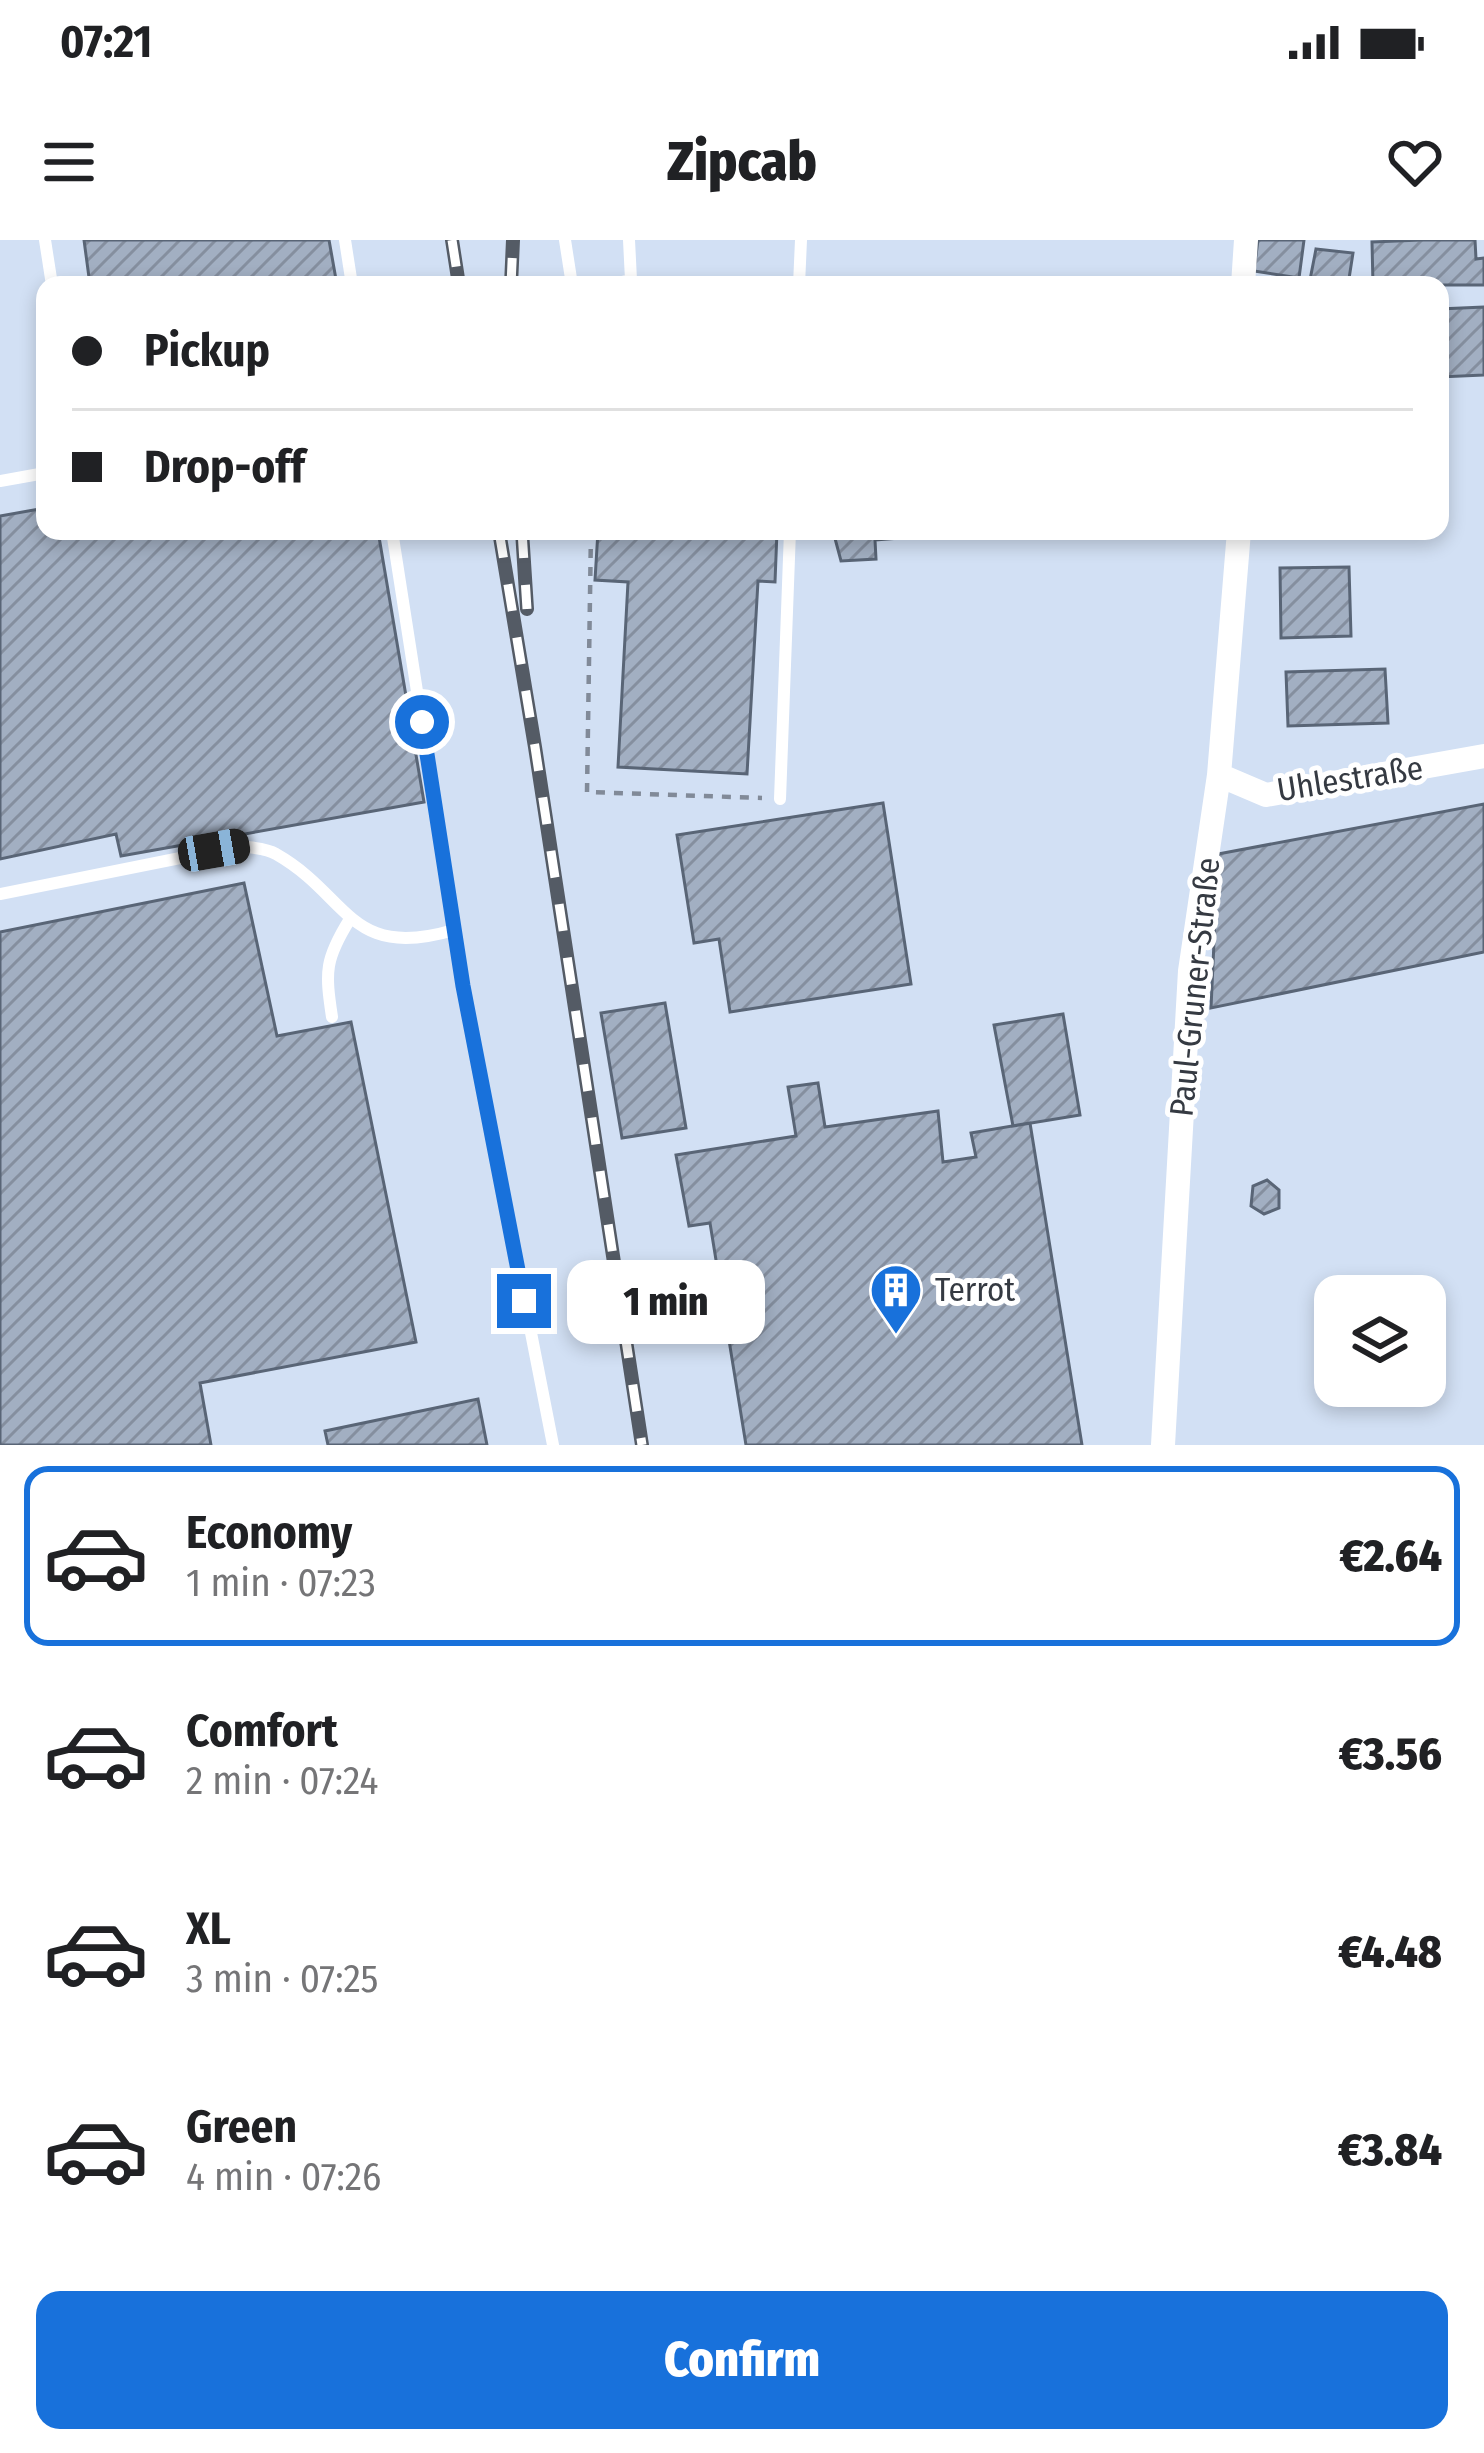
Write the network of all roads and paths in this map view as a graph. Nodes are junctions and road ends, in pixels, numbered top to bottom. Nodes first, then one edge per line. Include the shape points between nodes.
1 (45, 240) edge
2 (345, 240) edge
3 (565, 240) edge
4 (629, 240) edge
5 (801, 240) edge
6 (1246, 240) edge
7 (51, 276) edge
8 (351, 276) edge
9 (571, 276) edge
10 (631, 276) edge
11 (799, 276) edge
12 (1244, 276) edge
13 (36, 475) edge
14 (0, 481) edge
15 (393, 540) edge
16 (591, 540) edge
17 (790, 540) edge
18 (1238, 540) edge
19 (1484, 756) edge
20 (1219, 775) junction
21 (780, 799) joint
22 (0, 894) edge
23 (350, 919) junction
24 (454, 930) junction
25 (332, 1017) dead end
26 (553, 1445) edge
27 (1163, 1445) edge

1 - 7 lane
2 - 8 lane
3 - 9 lane
4 - 10 lane
5 - 11 lane
6 - 12 street
13 - 14 lane
15 - 24 lane
16 - 21 path via 587,791
17 - 21 lane
18 - 20 street, Paul-Gruner-Straße
19 - 20 street, Uhlestraße via 1266,795
20 - 27 street, Paul-Gruner-Straße via 1190,971
22 - 23 lane via 240,846 272,851
23 - 24 lane via 386,938
23 - 25 lane via 331,950
24 - 26 lane

